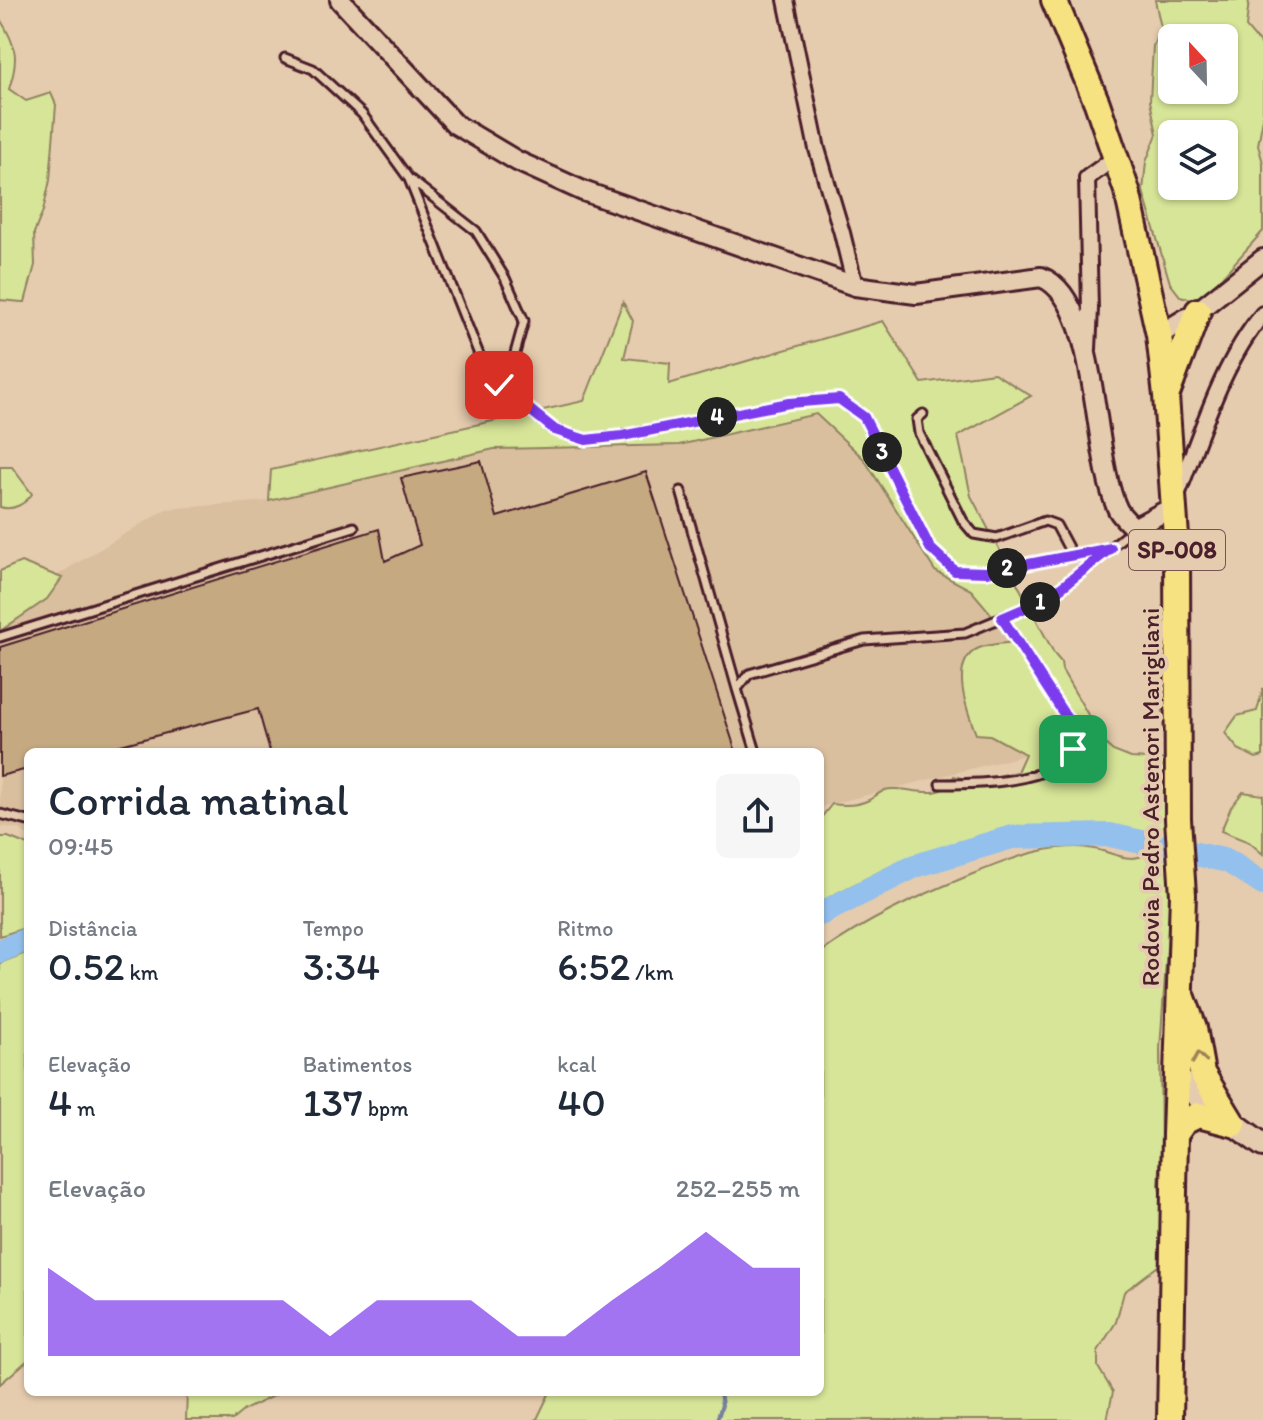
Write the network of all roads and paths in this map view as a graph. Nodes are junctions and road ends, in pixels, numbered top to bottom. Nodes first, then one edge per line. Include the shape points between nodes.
1 (340, 0) edge
2 (786, 0) edge
3 (1054, 0) edge
4 (285, 58) dead end
5 (1116, 157) junction
6 (409, 179) junction
7 (1263, 259) edge
8 (855, 286) junction
9 (1198, 311) junction
10 (1263, 314) edge
11 (1159, 335) junction
12 (1087, 354) junction
13 (499, 385) junction
14 (1166, 396) junction
15 (923, 414) dead end
16 (681, 491) dead end
17 (1173, 507) junction
18 (354, 527) dead end
19 (1134, 528) junction
20 (1111, 548) junction
21 (1072, 555) junction
22 (1002, 618) junction
23 (0, 637) edge
24 (737, 689) junction
25 (755, 748) edge
26 (940, 784) dead end
27 (0, 814) edge
28 (24, 820) edge
29 (1179, 986) junction
30 (1183, 1091) junction
31 (1233, 1124) junction
32 (1175, 1135) junction
33 (1263, 1145) edge
34 (1170, 1420) edge

1 - 8 street via 455,124 517,161 583,191
2 - 8 street via 817,149
3 - 5 main road, Rodovia Pedro Astenori Marigliani / SP-008
4 - 6 lane via 313,69 362,114
5 - 11 main road, Rodovia Pedro Astenori Marigliani / SP-008
5 - 12 street via 1087,178
6 - 13 lane via 466,327 486,372
6 - 13 lane via 476,231 524,321
7 - 9 street
8 - 12 street via 916,294 1041,277 1064,293
9 - 11 street
9 - 14 main road
10 - 17 street via 1232,361
11 - 14 main road, Rodovia Pedro Astenori Marigliani / SP-008
12 - 19 street via 1108,481 1119,512
13 - 21 lane via 555,430 586,440 789,403 839,399 864,417 930,548 955,571 986,572
14 - 17 main road, Rodovia Pedro Astenori Marigliani / SP-008
15 - 21 lane via 917,419 919,433 974,534 997,538 1045,521 1056,525
16 - 24 lane
17 - 19 street
17 - 29 main road, Rodovia Pedro Astenori Marigliani / SP-008 via 1183,895
18 - 23 lane
19 - 20 lane
20 - 21 lane
20 - 22 lane via 1047,599
22 - 24 lane via 965,633 864,640 749,674
22 - 26 lane via 1075,731 1073,749 1059,764 1041,772 982,784
24 - 25 lane
27 - 28 lane
29 - 30 main road, Rodovia Pedro Astenori Marigliani / SP-008
31 -> 29 main road via 1202,1073
30 - 31 main road
30 - 32 main road, Rodovia Pedro Astenori Marigliani / SP-008
31 - 32 main road via 1198,1115
31 - 33 main road
32 - 34 main road, Rodovia Pedro Astenori Marigliani / SP-008

